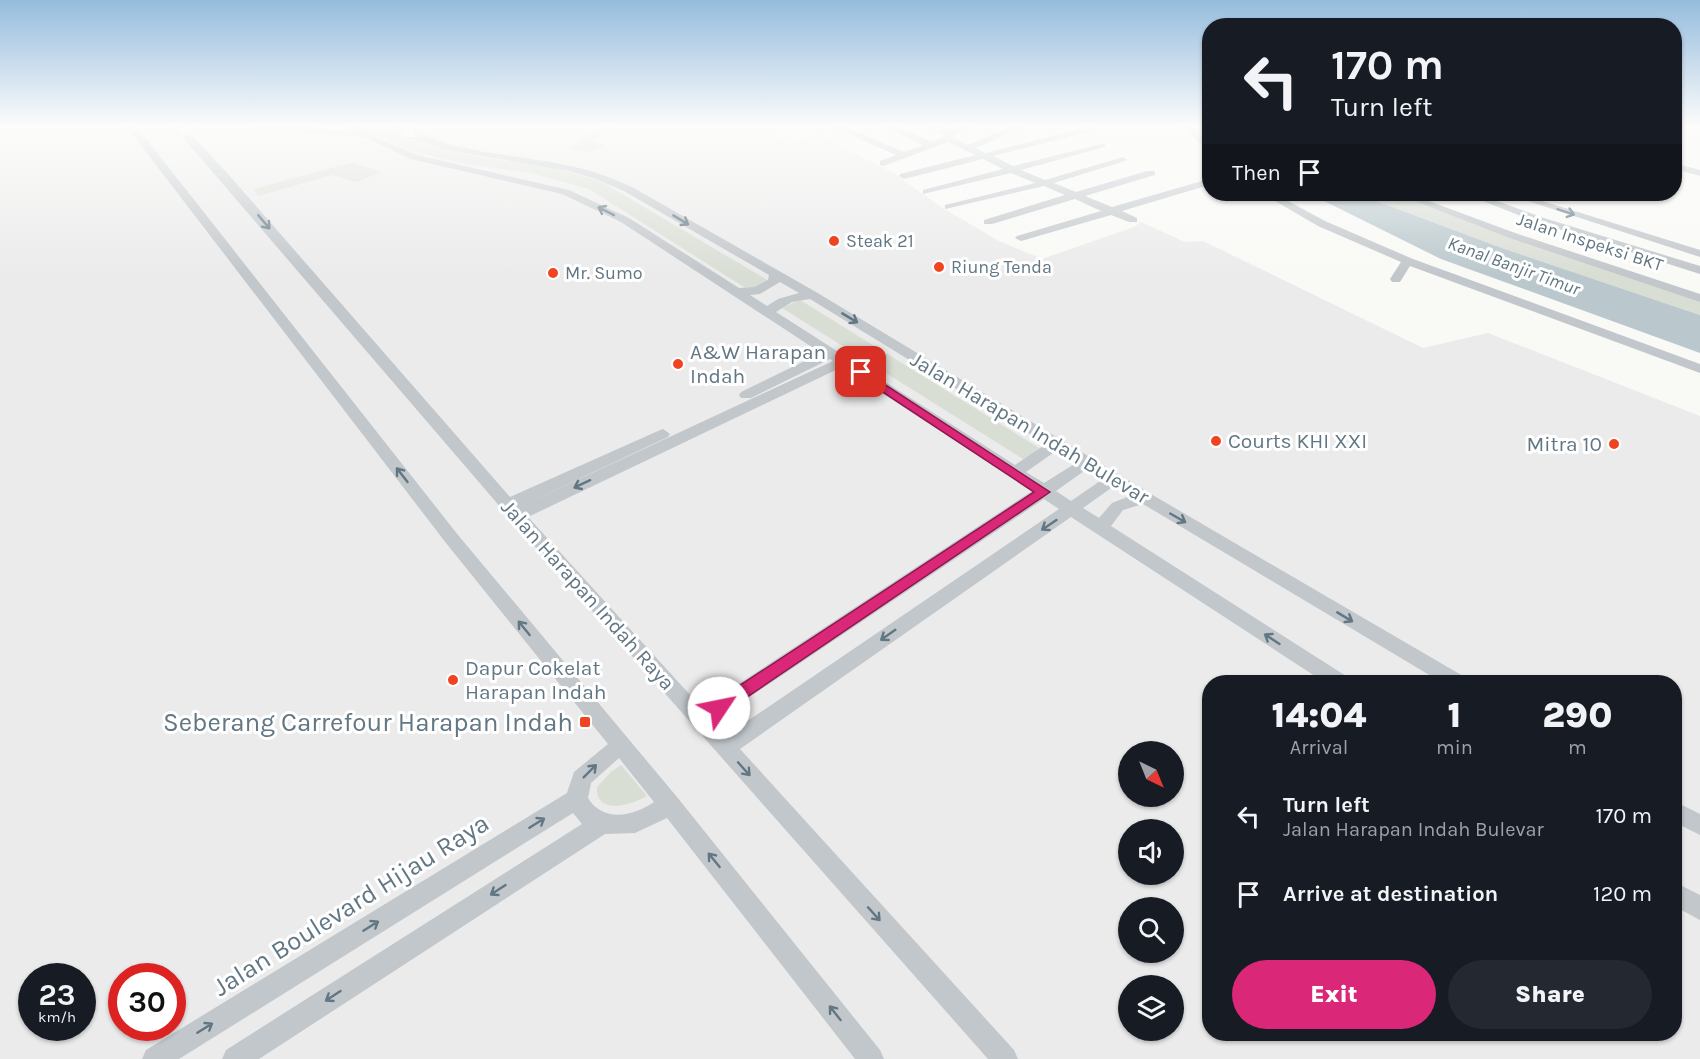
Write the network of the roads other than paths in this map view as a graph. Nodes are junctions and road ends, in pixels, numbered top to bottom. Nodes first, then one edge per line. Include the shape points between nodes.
1 (169, 175) edge
2 (224, 175) edge
3 (496, 175) edge
4 (600, 175) edge
5 (988, 175) edge
6 (1027, 175) edge
7 (1071, 175) edge
8 (1114, 175) edge
9 (1142, 175) edge
10 (1124, 180) junction
11 (1045, 183) junction
12 (1202, 184) edge
13 (927, 192) dead end
14 (1078, 195) junction
15 (1159, 196) junction
16 (1280, 201) edge
17 (1421, 201) edge
18 (1489, 201) edge
19 (1533, 201) edge
20 (949, 207) dead end
21 (1113, 211) junction
22 (1132, 220) dead end
23 (988, 222) dead end
24 (1021, 238) dead end
25 (1700, 254) edge
26 (1408, 260) junction
27 (1700, 270) edge
28 (775, 274) junction
29 (1396, 279) dead end
30 (734, 292) junction
31 (812, 295) junction
32 (1700, 298) edge
33 (768, 313) junction
34 (838, 357) junction
35 (1700, 369) edge
36 (1056, 444) junction
37 (1086, 463) junction
38 (1014, 473) junction
39 (1114, 479) junction
40 (1044, 492) junction
41 (1144, 498) junction
42 (513, 510) junction
43 (1071, 510) junction
44 (1102, 530) junction
45 (1328, 675) edge
46 (1444, 675) edge
47 (700, 720) junction
48 (621, 746) junction
49 (725, 748) junction
50 (576, 799) junction
51 (669, 804) junction
52 (1682, 815) edge
53 (600, 825) junction
54 (1700, 825) edge
55 (1682, 898) edge
56 (1700, 908) edge
57 (155, 1059) edge
58 (235, 1059) edge
59 (871, 1059) edge
60 (1005, 1059) edge

48 -> 1 street via 458,548
2 -> 42 street, Jalan Harapan Indah Raya
30 -> 3 street, Jalan Harapan Indah Bulevar via 624,220 583,199
4 -> 28 street, Jalan Harapan Indah Bulevar
5 - 13 street
6 - 11 street
7 - 11 street
8 - 10 street
9 - 10 street
10 - 14 street
10 - 15 street
11 - 14 street
11 - 20 street
12 - 15 street
14 - 21 street
14 - 23 street
15 - 21 street
16 - 26 street
17 - 32 street, Jalan Inspeksi BKT
18 - 27 street
19 -> 25 street
21 - 22 street
21 - 24 street
26 - 29 street
26 - 35 street
28 - 30 street via 774,282 764,289
28 - 31 street, Jalan Harapan Indah Bulevar
30 - 33 street, Jalan Harapan Indah Bulevar
31 - 33 street via 785,300
31 -> 36 street, Jalan Harapan Indah Bulevar
33 - 34 street, Jalan Harapan Indah Bulevar
34 - 38 street, Jalan Harapan Indah Bulevar
34 - 42 street
36 - 37 street, Jalan Harapan Indah Bulevar
36 - 38 street
37 - 39 street, Jalan Harapan Indah Bulevar
37 - 40 street
38 - 40 street, Jalan Harapan Indah Bulevar
39 - 41 street, Jalan Harapan Indah Bulevar
39 - 43 street
40 - 43 street, Jalan Harapan Indah Bulevar
40 - 47 street
41 - 44 street via 1109,511
41 -> 46 street, Jalan Harapan Indah Bulevar
42 - 47 street, Jalan Harapan Indah Raya
43 - 44 street, Jalan Harapan Indah Bulevar
43 -> 49 street
45 -> 44 street, Jalan Harapan Indah Bulevar
47 - 49 street, Jalan Harapan Indah Raya
50 -> 48 street via 581,779
48 - 51 street
49 -> 60 street, Jalan Harapan Indah Raya
50 - 53 street via 589,819
57 -> 50 street, Jalan Boulevard Hijau Raya
51 - 53 street via 645,819
59 -> 51 street
52 - 54 street
53 -> 58 street
55 - 56 street

